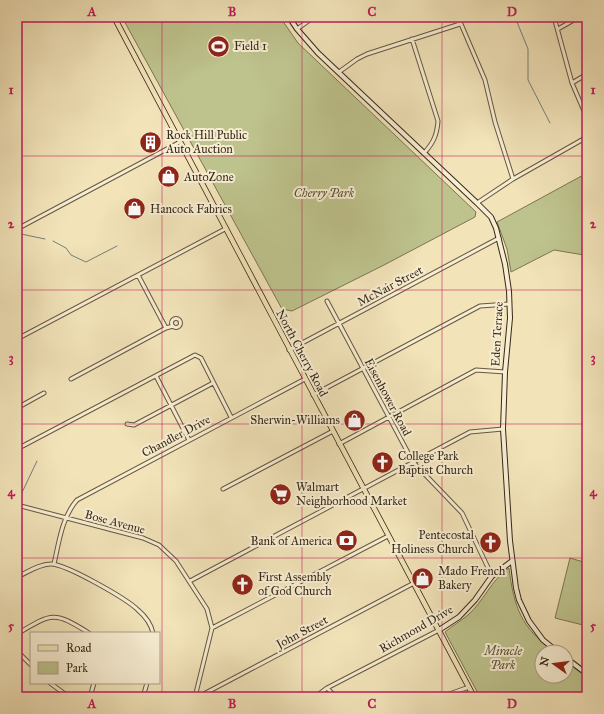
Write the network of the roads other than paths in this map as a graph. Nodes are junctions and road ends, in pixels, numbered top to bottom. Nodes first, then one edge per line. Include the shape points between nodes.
1 (114, 17) edge
2 (289, 17) edge
3 (314, 17) edge
4 (458, 17) edge
5 (554, 17) edge
6 (579, 17) edge
7 (460, 24) junction
8 (558, 28) junction
9 (297, 29) junction
10 (412, 39) junction
11 (339, 72) junction
12 (587, 74) edge
13 (572, 82) junction
14 (587, 118) edge
15 (587, 137) edge
16 (180, 142) junction
17 (424, 152) junction
18 (513, 179) junction
19 (476, 203) junction
20 (17, 229) edge
21 (225, 229) junction
22 (499, 238) junction
23 (138, 275) junction
24 (327, 301) dead end
25 (509, 304) junction
26 (339, 323) junction
27 (173, 326) dead end
28 (166, 328) junction
29 (17, 339) edge
30 (289, 350) junction
31 (362, 368) junction
32 (505, 372) junction
33 (156, 376) junction
34 (71, 379) dead end
35 (305, 379) junction
36 (213, 383) junction
37 (44, 393) dead end
38 (313, 395) junction
39 (172, 406) junction
40 (17, 408) edge
41 (231, 417) junction
42 (389, 417) junction
43 (127, 424) dead end
44 (503, 428) junction
45 (333, 432) junction
46 (189, 440) junction
47 (339, 444) junction
48 (17, 449) edge
49 (413, 462) junction
50 (223, 489) dead end
51 (363, 489) junction
52 (17, 505) edge
53 (66, 518) junction
54 (388, 536) junction
55 (512, 561) junction
56 (54, 564) junction
57 (492, 576) junction
58 (17, 577) edge
59 (190, 581) junction
60 (414, 583) junction
61 (212, 628) junction
62 (439, 630) junction
63 (87, 632) edge
64 (153, 632) edge
65 (17, 634) edge
66 (550, 644) edge
67 (17, 651) edge
68 (30, 664) edge
69 (574, 664) edge
70 (587, 674) edge
71 (51, 684) edge
72 (94, 684) edge
73 (147, 684) edge
74 (469, 687) junction
75 (327, 688) junction
76 (74, 697) edge
77 (90, 697) edge
78 (143, 697) edge
79 (196, 697) edge
80 (315, 697) edge
81 (336, 697) edge
82 (441, 697) edge
83 (474, 697) edge

1 - 16 main road, North Cherry Road
2 - 9 street, Eden Terrace
3 - 9 street
4 - 7 street
5 - 8 street
6 - 8 street
7 - 10 street
7 - 18 street via 485,80
8 - 13 street
9 - 11 street, Eden Terrace
10 - 11 street via 357,58
10 - 17 street via 438,121 437,134
11 - 17 street, Eden Terrace
12 - 13 street
13 - 14 street
15 - 18 street
16 - 20 street
16 - 21 main road, North Cherry Road
17 - 19 street, Eden Terrace
18 - 19 street
19 - 22 street, Eden Terrace via 491,217
21 - 23 street
21 - 30 main road, North Cherry Road
22 - 25 street, Eden Terrace via 507,276
22 - 26 street, McNair Street
23 - 28 street
23 - 29 street
24 - 26 street, Eisenhower Road
25 - 31 street via 480,306
25 - 32 street, Eden Terrace
26 - 30 street, McNair Street
26 - 31 street, Eisenhower Road
27 - 28 street
28 - 34 street
30 - 35 main road, North Cherry Road
31 - 38 street
31 - 42 street, Eisenhower Road
32 - 42 street via 476,370
32 - 44 street, Eden Terrace
33 - 36 street via 198,355 202,358
33 - 39 street
33 - 48 street
35 - 38 main road, North Cherry Road
35 - 41 street, Chandler Drive
36 - 39 street
36 - 41 street
37 - 40 street
38 - 45 main road, North Cherry Road
39 - 43 street via 134,425
39 - 46 street
41 - 46 street, Chandler Drive
42 - 47 street
42 - 49 street, Eisenhower Road
44 - 49 street via 470,432
44 - 55 street, Eden Terrace
45 - 47 main road, North Cherry Road
45 - 50 street
46 - 53 street, Chandler Drive via 77,500
47 - 51 main road, North Cherry Road
49 - 51 street
49 - 57 street, Eisenhower Road via 462,513
51 - 54 main road, North Cherry Road
51 - 59 street
52 - 53 street, Bose Avenue
53 - 56 street, Chandler Drive
53 - 59 street, Bose Avenue via 142,538 159,546 176,561
54 - 60 main road, North Cherry Road
54 - 61 street
55 - 57 street, Richmond Drive
55 - 66 street, Eden Terrace via 523,611 536,631
56 - 58 street via 44,565
56 - 64 street via 67,568 126,600 146,618
57 - 62 street, Richmond Drive via 459,617
59 - 61 street, Bose Avenue via 207,609
60 - 62 main road, North Cherry Road
60 - 79 street, John Street
61 - 79 street, Bose Avenue
62 - 74 main road, North Cherry Road
62 - 75 street, Richmond Drive
63 - 65 street via 65,618 55,617 39,621
67 - 68 street
69 - 70 street
71 - 76 street
72 - 77 street
73 - 78 street
74 - 82 street
74 - 83 main road, North Cherry Road
75 - 80 street, Richmond Drive
75 - 81 street

